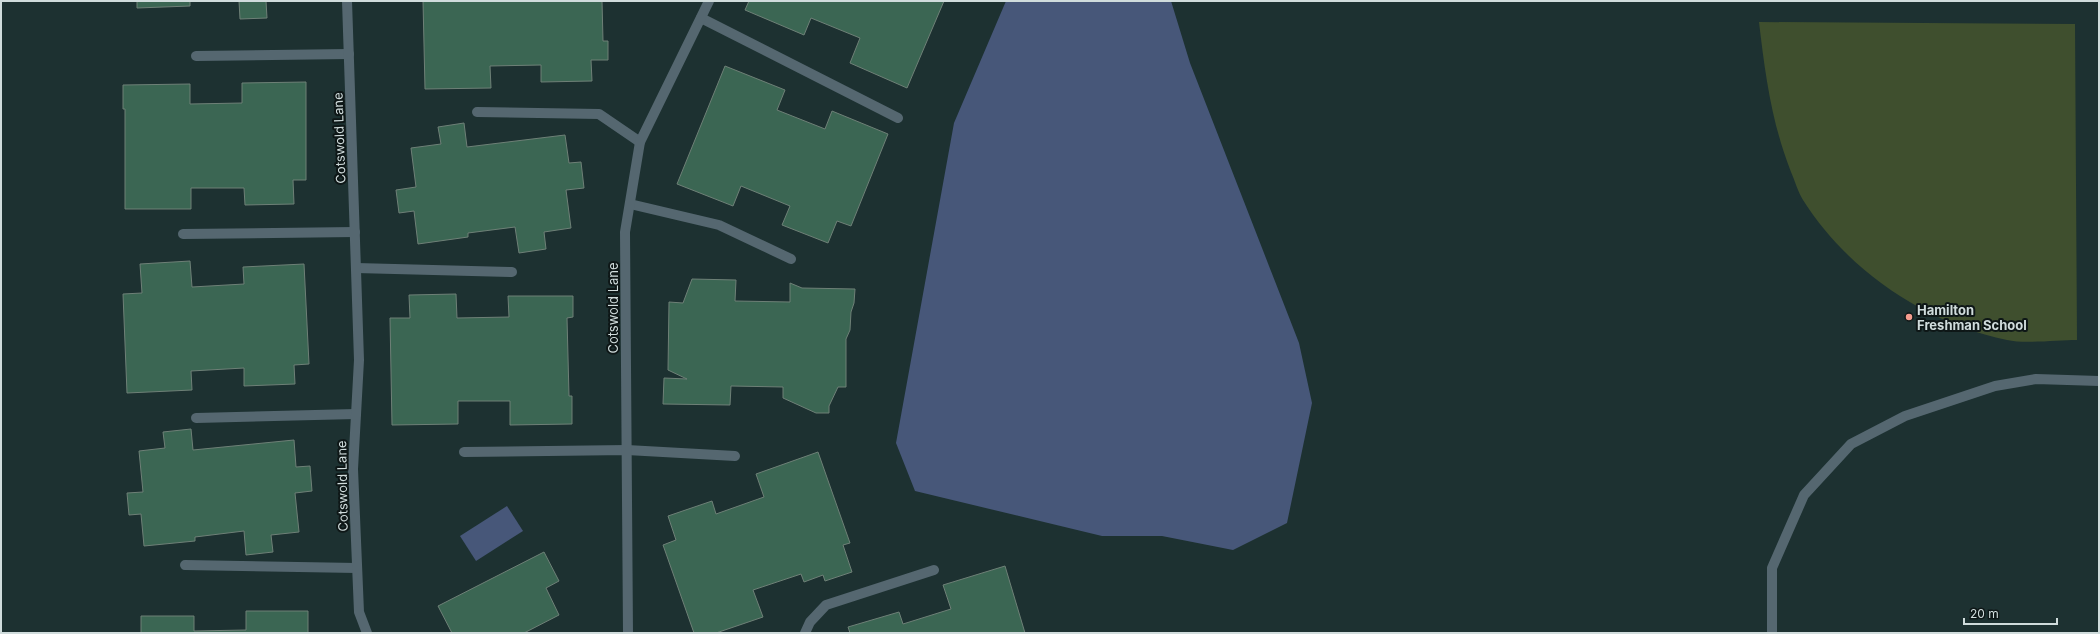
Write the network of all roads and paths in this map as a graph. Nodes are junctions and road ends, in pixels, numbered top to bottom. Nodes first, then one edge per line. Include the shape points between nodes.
1 (347, 1) edge
2 (709, 1) edge
3 (702, 18) junction
4 (349, 54) junction
5 (196, 56) dead end
6 (477, 112) dead end
7 (898, 118) dead end
8 (640, 142) junction
9 (630, 204) junction
10 (355, 232) junction
11 (183, 234) dead end
12 (791, 259) dead end
13 (356, 268) junction
14 (512, 272) dead end
15 (2099, 381) edge
16 (356, 414) junction
17 (196, 418) dead end
18 (627, 450) junction
19 (464, 452) dead end
20 (735, 456) dead end
21 (185, 566) dead end
22 (357, 568) junction
23 (934, 570) dead end
24 (367, 633) edge
25 (628, 633) edge
26 (805, 633) edge
27 (1772, 633) edge

1 - 4 street, Cotswold Lane
2 - 3 street, Cotswold Lane
3 - 7 street
3 - 8 street, Cotswold Lane
4 - 5 street
4 - 10 street, Cotswold Lane
6 - 8 street via 599,114
8 - 9 street, Cotswold Lane
9 - 12 street via 720,225
9 - 18 street, Cotswold Lane via 625,232
10 - 11 street
10 - 13 street, Cotswold Lane
13 - 14 street
13 - 16 street, Cotswold Lane via 359,360
15 - 27 street via 2036,379 1995,386 1905,416 1852,444 1804,495 1772,568
16 - 17 street
16 - 22 street, Cotswold Lane via 353,469
18 - 19 street
18 - 20 street
18 - 25 street, Cotswold Lane
21 - 22 street
22 - 24 street, Cotswold Lane via 359,612
23 - 26 street via 826,605 810,622

